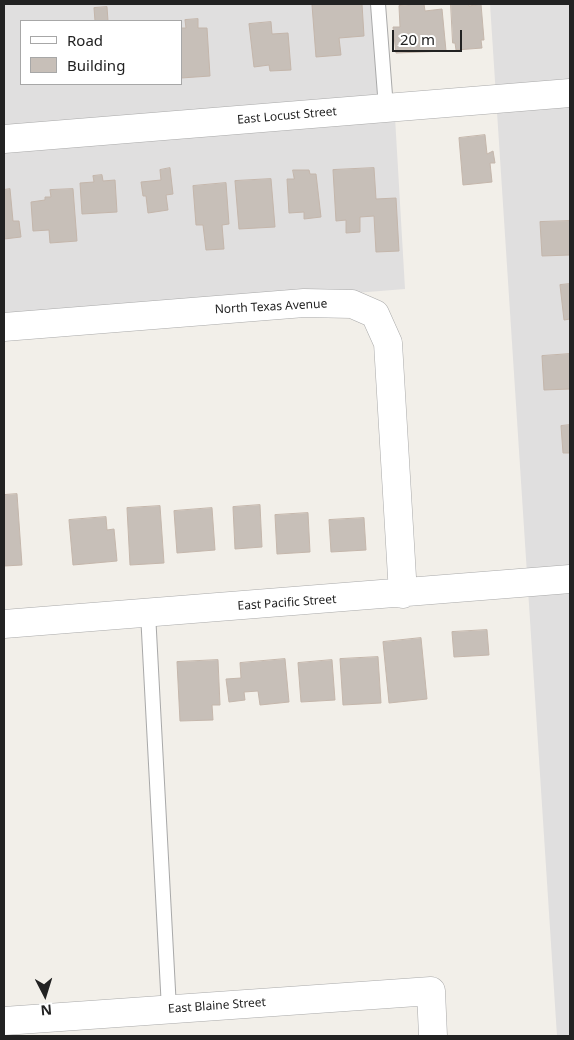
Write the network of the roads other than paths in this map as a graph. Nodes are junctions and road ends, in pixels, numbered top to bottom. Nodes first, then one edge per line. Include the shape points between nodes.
1 (378, 4) edge
2 (570, 94) edge
3 (386, 108) junction
4 (4, 139) edge
5 (4, 327) edge
6 (570, 579) edge
7 (403, 594) junction
8 (148, 613) junction
9 (4, 624) edge
10 (168, 1009) junction
11 (4, 1021) edge
12 (433, 1036) edge

1 - 3 lane
2 - 3 street, East Locust Street
3 - 4 street, East Locust Street
5 - 7 street, North Texas Avenue via 304,303 352,304 375,314 388,344
6 - 7 street, East Pacific Street
7 - 8 street, East Pacific Street
8 - 9 street, East Pacific Street
8 - 10 lane
10 - 11 street, East Blaine Street
10 - 12 street, East Blaine Street via 431,991

